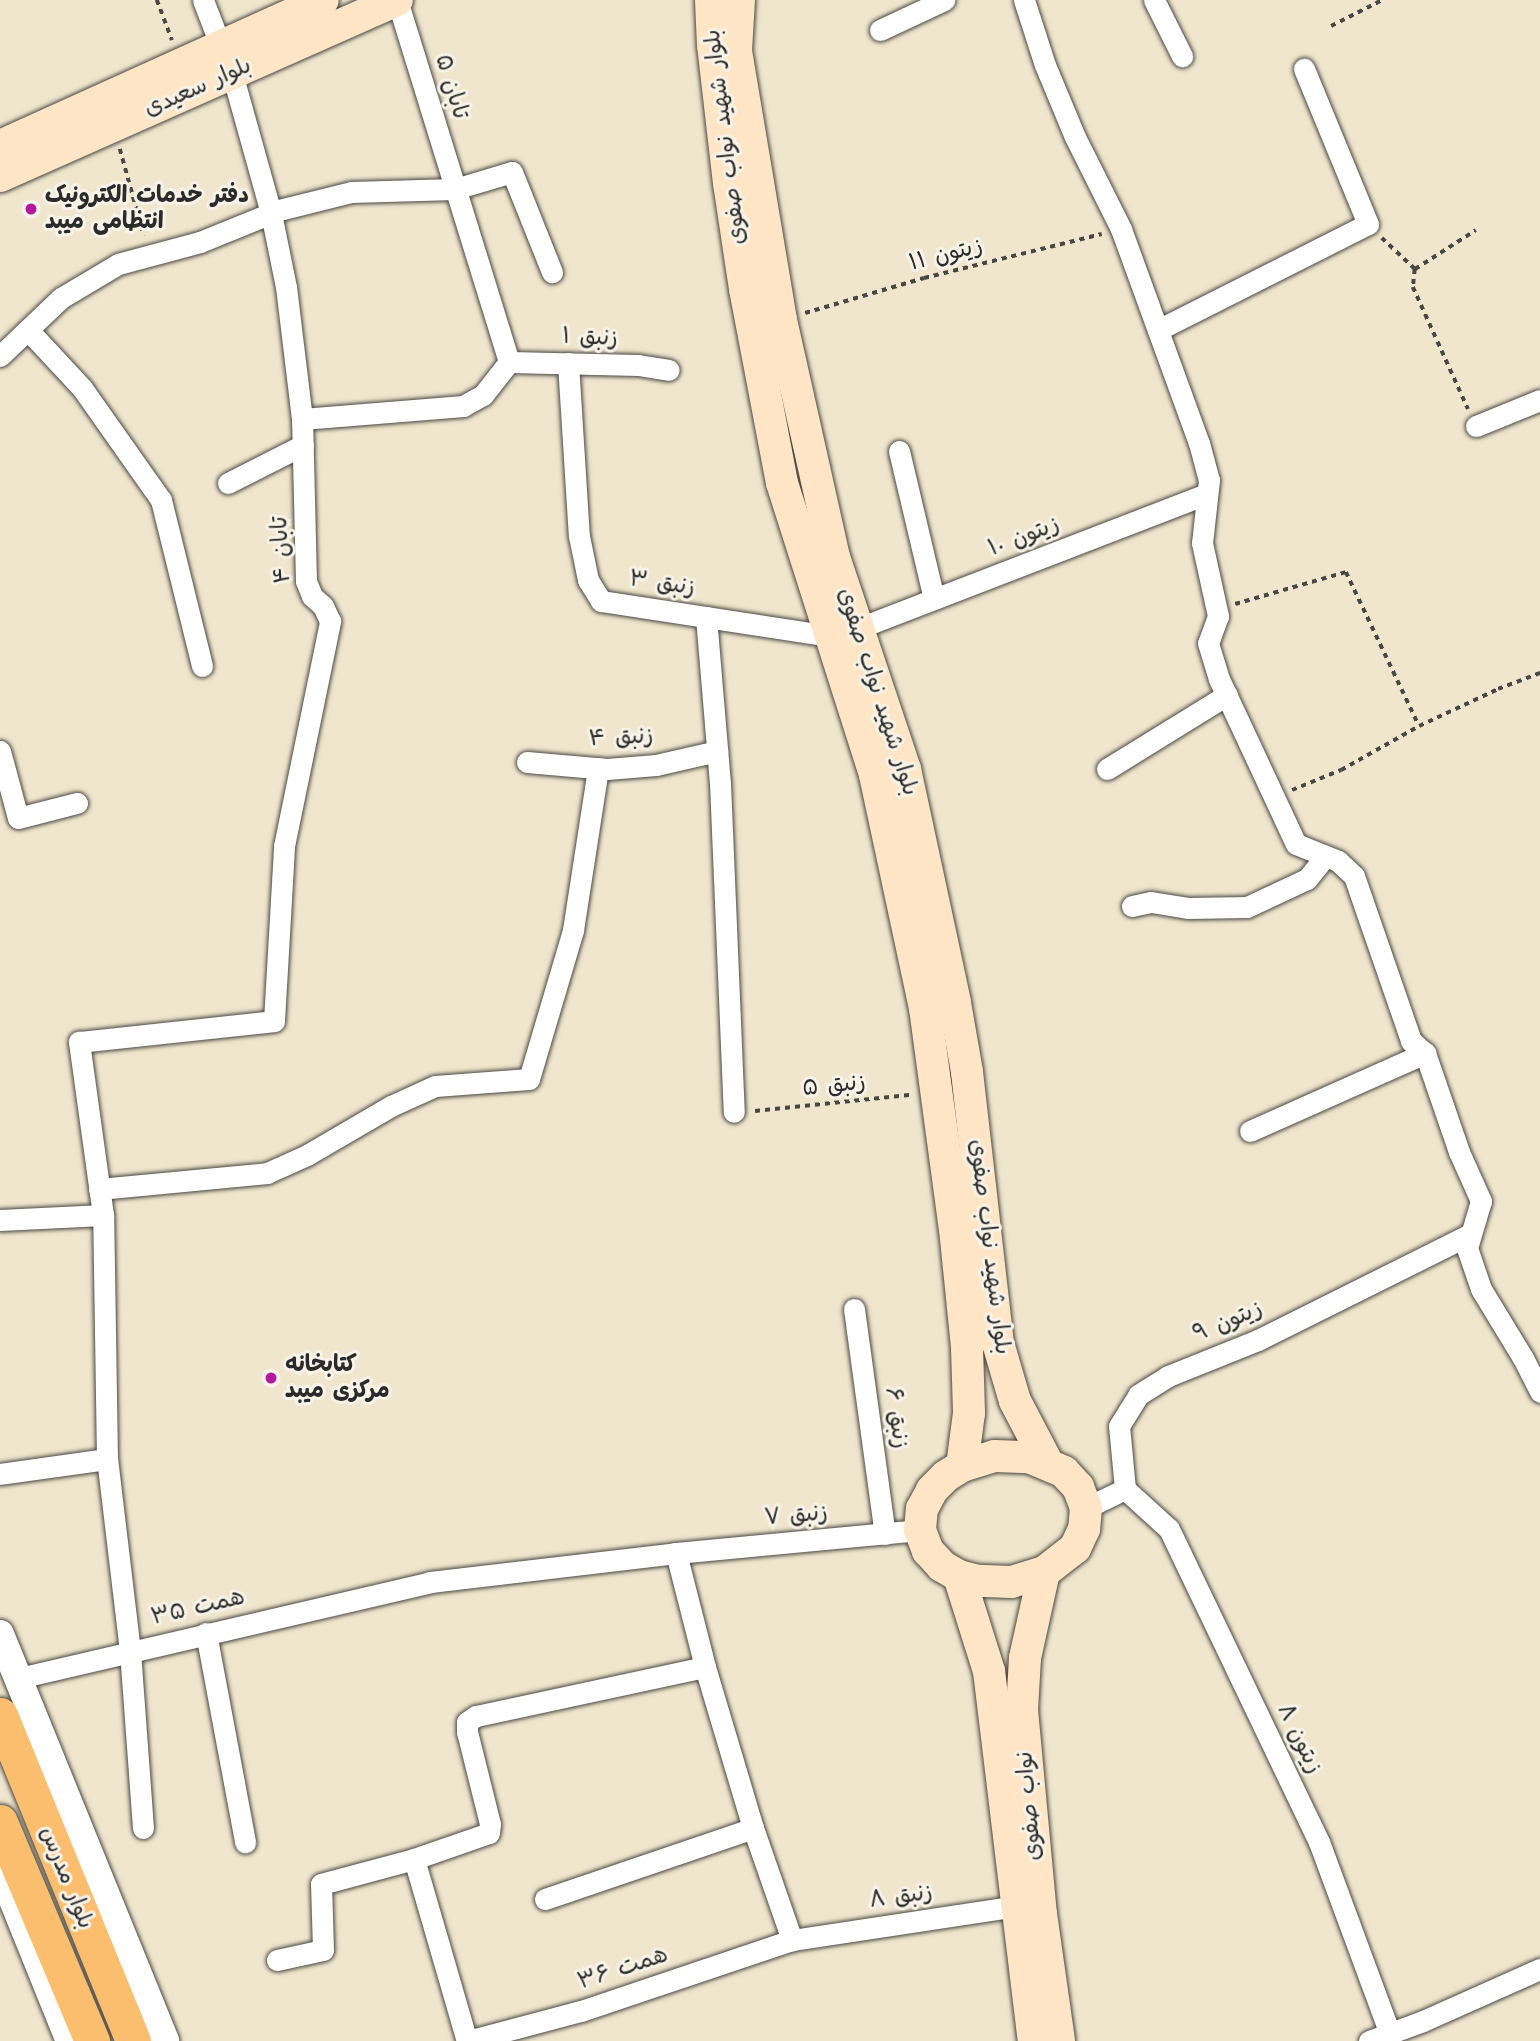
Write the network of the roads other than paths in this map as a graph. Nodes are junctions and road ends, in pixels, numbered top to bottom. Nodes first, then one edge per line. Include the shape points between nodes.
1 (203, 0) edge
2 (323, 0) edge
3 (397, 0) edge
4 (711, 0) edge
5 (739, 0) edge
6 (944, 0) edge
7 (1024, 0) edge
8 (1154, 0) edge
9 (880, 30) dead end
10 (1182, 56) dead end
11 (226, 60) junction
12 (1304, 69) dead end
13 (0, 146) edge
14 (0, 176) edge
15 (455, 189) junction
16 (271, 213) junction
17 (552, 272) dead end
18 (1158, 330) junction
19 (29, 331) junction
20 (0, 356) edge
21 (509, 362) junction
22 (568, 363) junction
23 (669, 370) dead end
24 (1540, 400) edge
25 (302, 419) junction
26 (1476, 426) road end
27 (303, 445) junction
28 (899, 451) dead end
29 (228, 483) dead end
30 (1207, 494) junction
31 (820, 560) junction
32 (934, 599) junction
33 (706, 617) junction
34 (845, 632) junction
35 (202, 667) dead end
36 (1227, 695) junction
37 (0, 751) edge
38 (717, 751) junction
39 (527, 762) dead end
40 (597, 768) junction
41 (1107, 769) dead end
42 (76, 803) dead end
43 (1325, 856) junction
44 (1132, 905) dead end
45 (1425, 1053) junction
46 (734, 1112) road end
47 (1250, 1132) dead end
48 (99, 1189) junction
49 (103, 1216) junction
50 (0, 1220) edge
51 (1469, 1236) junction
52 (855, 1309) dead end
53 (1540, 1392) edge
54 (107, 1459) junction
55 (1047, 1462) junction
56 (962, 1466) junction
57 (0, 1474) edge
58 (1125, 1489) junction
59 (1086, 1508) junction
60 (920, 1531) junction
61 (885, 1534) junction
62 (676, 1553) junction
63 (1044, 1572) junction
64 (959, 1576) junction
65 (390, 1591) joint
66 (206, 1633) junction
67 (0, 1634) edge
68 (131, 1651) junction
69 (705, 1667) junction
70 (19, 1678) junction
71 (0, 1715) edge
72 (0, 1822) edge
73 (143, 1828) dead end
74 (754, 1828) junction
75 (245, 1842) dead end
76 (414, 1859) junction
77 (0, 1868) edge
78 (545, 1899) dead end
79 (7, 1903) edge
80 (1017, 1906) junction
81 (99, 1920) junction
82 (792, 1940) junction
83 (277, 1960) dead end
84 (1540, 1969) edge
85 (1041, 1998) junction
86 (1427, 2031) edge
87 (1390, 2034) junction
88 (70, 2041) edge
89 (92, 2041) edge
90 (133, 2041) edge
91 (165, 2041) edge
92 (467, 2041) edge
93 (1034, 2041) edge
94 (1059, 2041) edge
95 (1369, 2041) edge

1 - 11 street, تابان ۴
2 - 11 main road, بلوار سعیدی
3 - 11 main road, بلوار سعیدی
3 - 15 street, تابان ۵
4 - 31 main road, بلوار شهید نواب صفوی via 729,183 782,483
5 - 31 main road, بلوار شهید نواب صفوی via 736,51
6 - 9 street
7 - 18 street via 1045,65 1121,229
8 - 10 street
11 - 13 main road, بلوار سعیدی via 181,65
11 - 14 main road, بلوار سعیدی via 113,125
11 - 16 street, تابان ۴
12 - 18 street via 1368,224
15 - 16 street via 351,192
15 - 17 street via 512,172
15 - 21 street, تابان ۵
16 - 19 street via 200,242 118,264 61,298
16 - 25 street, تابان ۴ via 286,287
18 - 30 street via 1199,443 1209,480
19 - 20 street
19 - 35 street via 82,388 161,500
21 - 22 street, زنبق ۱
21 - 25 street via 484,395 463,405
22 - 23 street, زنبق ۱
22 - 33 street, زنبق ۳ via 579,536 588,580 601,601
24 - 26 street
25 - 27 street, تابان ۴
27 - 29 street
27 - 48 street, تابان ۴ via 306,581 330,621 284,846 274,1021 79,1042
28 - 32 street
30 - 32 street, زیتون ۱۰
30 - 36 street via 1202,542 1218,616 1208,643
31 - 34 main road, بلوار شهید نواب صفوی
32 - 34 street, زیتون ۱۰
33 - 34 street, زنبق ۳
33 - 38 street
34 - 55 main road, بلوار شهید نواب صفوی via 905,769 967,1072 998,1343 1015,1401
34 - 56 main road, بلوار شهید نواب صفوی via 925,1009 938,1092 967,1348 969,1413
36 - 41 street
36 - 43 street via 1296,844
37 - 42 street via 18,818
38 - 40 street, زنبق ۴ via 656,765
38 - 46 street
39 - 40 street, زنبق ۴
40 - 48 street via 573,930 529,1079 435,1086 267,1173
43 - 44 street via 1307,879 1247,907
43 - 45 street via 1354,876 1411,1041
45 - 47 street
45 - 51 street via 1481,1201
48 - 49 street
49 - 50 street
49 - 54 street
51 - 53 street via 1467,1248 1480,1289
51 - 58 street, زیتون ۹ via 1258,1340 1168,1376 1138,1395 1119,1426
52 - 61 street, زنبق ۶
54 - 57 street
54 - 68 street
55 - 56 main road via 995,1456
55 - 59 main road via 1078,1488
56 - 60 main road via 932,1490 922,1509
58 - 59 street
58 - 87 street, زیتون ۸ via 1169,1529 1175,1541 1319,1842
59 - 63 main road via 1084,1529 1075,1548
60 - 61 street, زنبق ۷
60 - 64 main road via 928,1550
61 - 62 street, زنبق ۷
62 - 65 street, زنبق ۷ via 475,1576
62 - 69 street
63 - 64 main road via 1011,1582
63 - 85 main road, نواب صفوی via 1025,1658 1022,1710 1041,1914
64 - 80 main road, نواب صفوی via 989,1671
65 - 66 street, همت ۳۵
66 - 68 street, همت ۳۵
66 - 75 street
67 - 70 street
68 - 70 street, همت ۳۵
68 - 73 street
69 - 74 street
69 - 76 street via 475,1716 467,1722 467,1732 489,1833
70 - 81 street
71 - 81 main road, بلوار مدرس
72 - 89 main road, بلوار مدرس
74 - 78 street
74 - 82 street
76 - 83 street via 321,1884 324,1950
76 - 92 street
77 - 79 street
79 - 88 street
80 - 82 street, زنبق ۸
80 - 85 main road, نواب صفوی
81 - 90 main road, بلوار مدرس
81 - 91 street
82 - 92 street, همت ۳۶ via 581,2011
84 - 86 street
85 - 93 main road, نواب صفوی
85 - 94 main road, نواب صفوی
86 - 87 street
87 - 95 street

